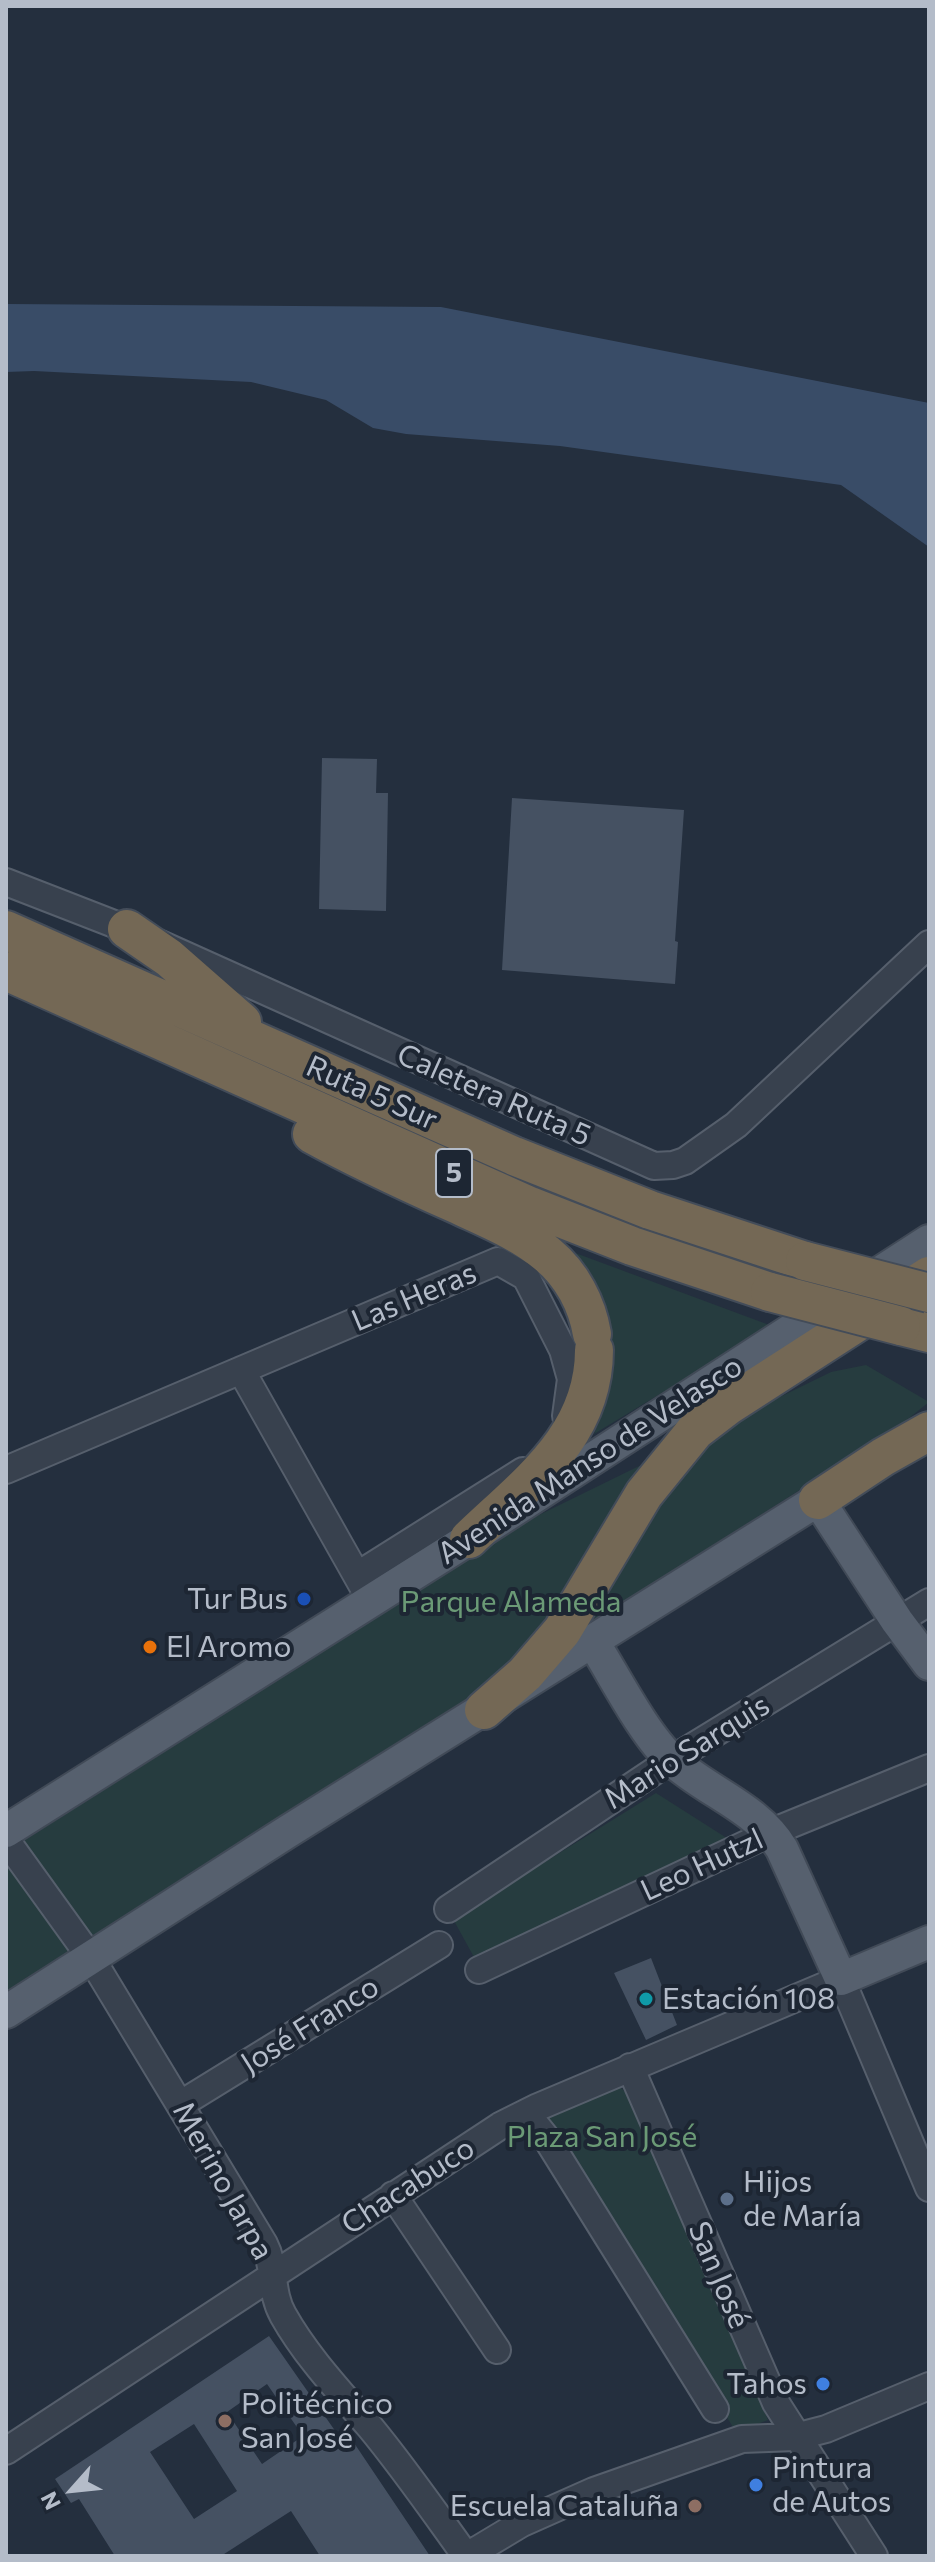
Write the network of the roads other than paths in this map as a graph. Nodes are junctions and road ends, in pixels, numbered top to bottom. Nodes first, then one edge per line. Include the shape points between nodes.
1 (6, 882) edge
2 (127, 929) junction
3 (6, 930) edge
4 (929, 944) edge
5 (6, 971) edge
6 (144, 1034) junction
7 (286, 1055) junction
8 (929, 1241) edge
9 (929, 1276) edge
10 (929, 1293) edge
11 (915, 1329) edge
12 (241, 1370) junction
13 (929, 1431) edge
14 (6, 1470) edge
15 (818, 1500) junction
16 (469, 1539) junction
17 (364, 1588) junction
18 (929, 1602) edge
19 (897, 1621) junction
20 (584, 1627) junction
21 (929, 1664) edge
22 (484, 1710) joint
23 (671, 1760) junction
24 (929, 1768) edge
25 (6, 1831) edge
26 (772, 1832) junction
27 (6, 1840) edge
28 (448, 1909) dead end
29 (929, 1942) edge
30 (439, 1945) dead end
31 (91, 1958) junction
32 (479, 1970) dead end
33 (841, 1979) junction
34 (6, 2012) edge
35 (630, 2067) junction
36 (181, 2104) junction
37 (526, 2113) junction
38 (929, 2188) edge
39 (393, 2195) junction
40 (273, 2274) junction
41 (497, 2350) dead end
42 (929, 2386) edge
43 (715, 2409) dead end
44 (795, 2437) junction
45 (6, 2451) edge
46 (467, 2556) edge
47 (874, 2556) edge

1 - 2 street, Caletera Ruta 5
2 - 4 street, Caletera Ruta 5 via 634,1159 663,1166 695,1155 736,1125
2 - 7 highway
3 - 7 highway, Ruta 5 Sur / 5
5 - 6 highway, Ruta 5 Sur / 5
6 - 11 highway, Ruta 5 Sur / 5, bridge via 632,1246 770,1292
6 - 16 highway via 341,1150 526,1239 571,1281 584,1303 593,1342 588,1397 573,1429 542,1469
7 - 10 highway, Ruta 5 Sur / 5, bridge via 591,1188 739,1242
8 - 16 main road, Avenida Manso de Velasco
9 - 20 highway via 695,1431 644,1494
12 - 14 street, Las Heras
12 - 17 street
12 - 17 street, Las Heras via 498,1261 526,1277 563,1350 571,1379 564,1424 535,1463
13 - 15 highway
15 - 19 main road
15 - 20 main road
16 - 17 main road, Avenida Manso de Velasco
17 - 25 main road, Avenida Manso de Velasco
18 - 19 street, Mario Sarquis
19 - 21 main road
19 - 23 street, Mario Sarquis
20 - 22 highway via 544,1653
20 - 23 main road
22 - 31 main road
23 - 26 main road
23 - 28 street, Mario Sarquis
24 - 26 street, Leo Hutzl
26 - 32 street, Leo Hutzl
26 - 33 main road
27 - 31 street, Merino Jarpa
29 - 33 main road, Chacabuco
30 - 36 street, José Franco
31 - 34 main road
31 - 36 street, Merino Jarpa
33 - 35 street, Chacabuco
33 - 38 street
35 - 37 street, Chacabuco
35 - 44 street, San José via 765,2381
36 - 40 street, Merino Jarpa via 264,2244
37 - 39 street, Chacabuco
37 - 43 street
39 - 40 street, Chacabuco
39 - 41 street
40 - 45 street, Chacabuco
40 - 46 street, Merino Jarpa via 285,2319
42 - 44 street
44 - 46 street via 742,2439 594,2491 542,2512
44 - 47 street, San José

